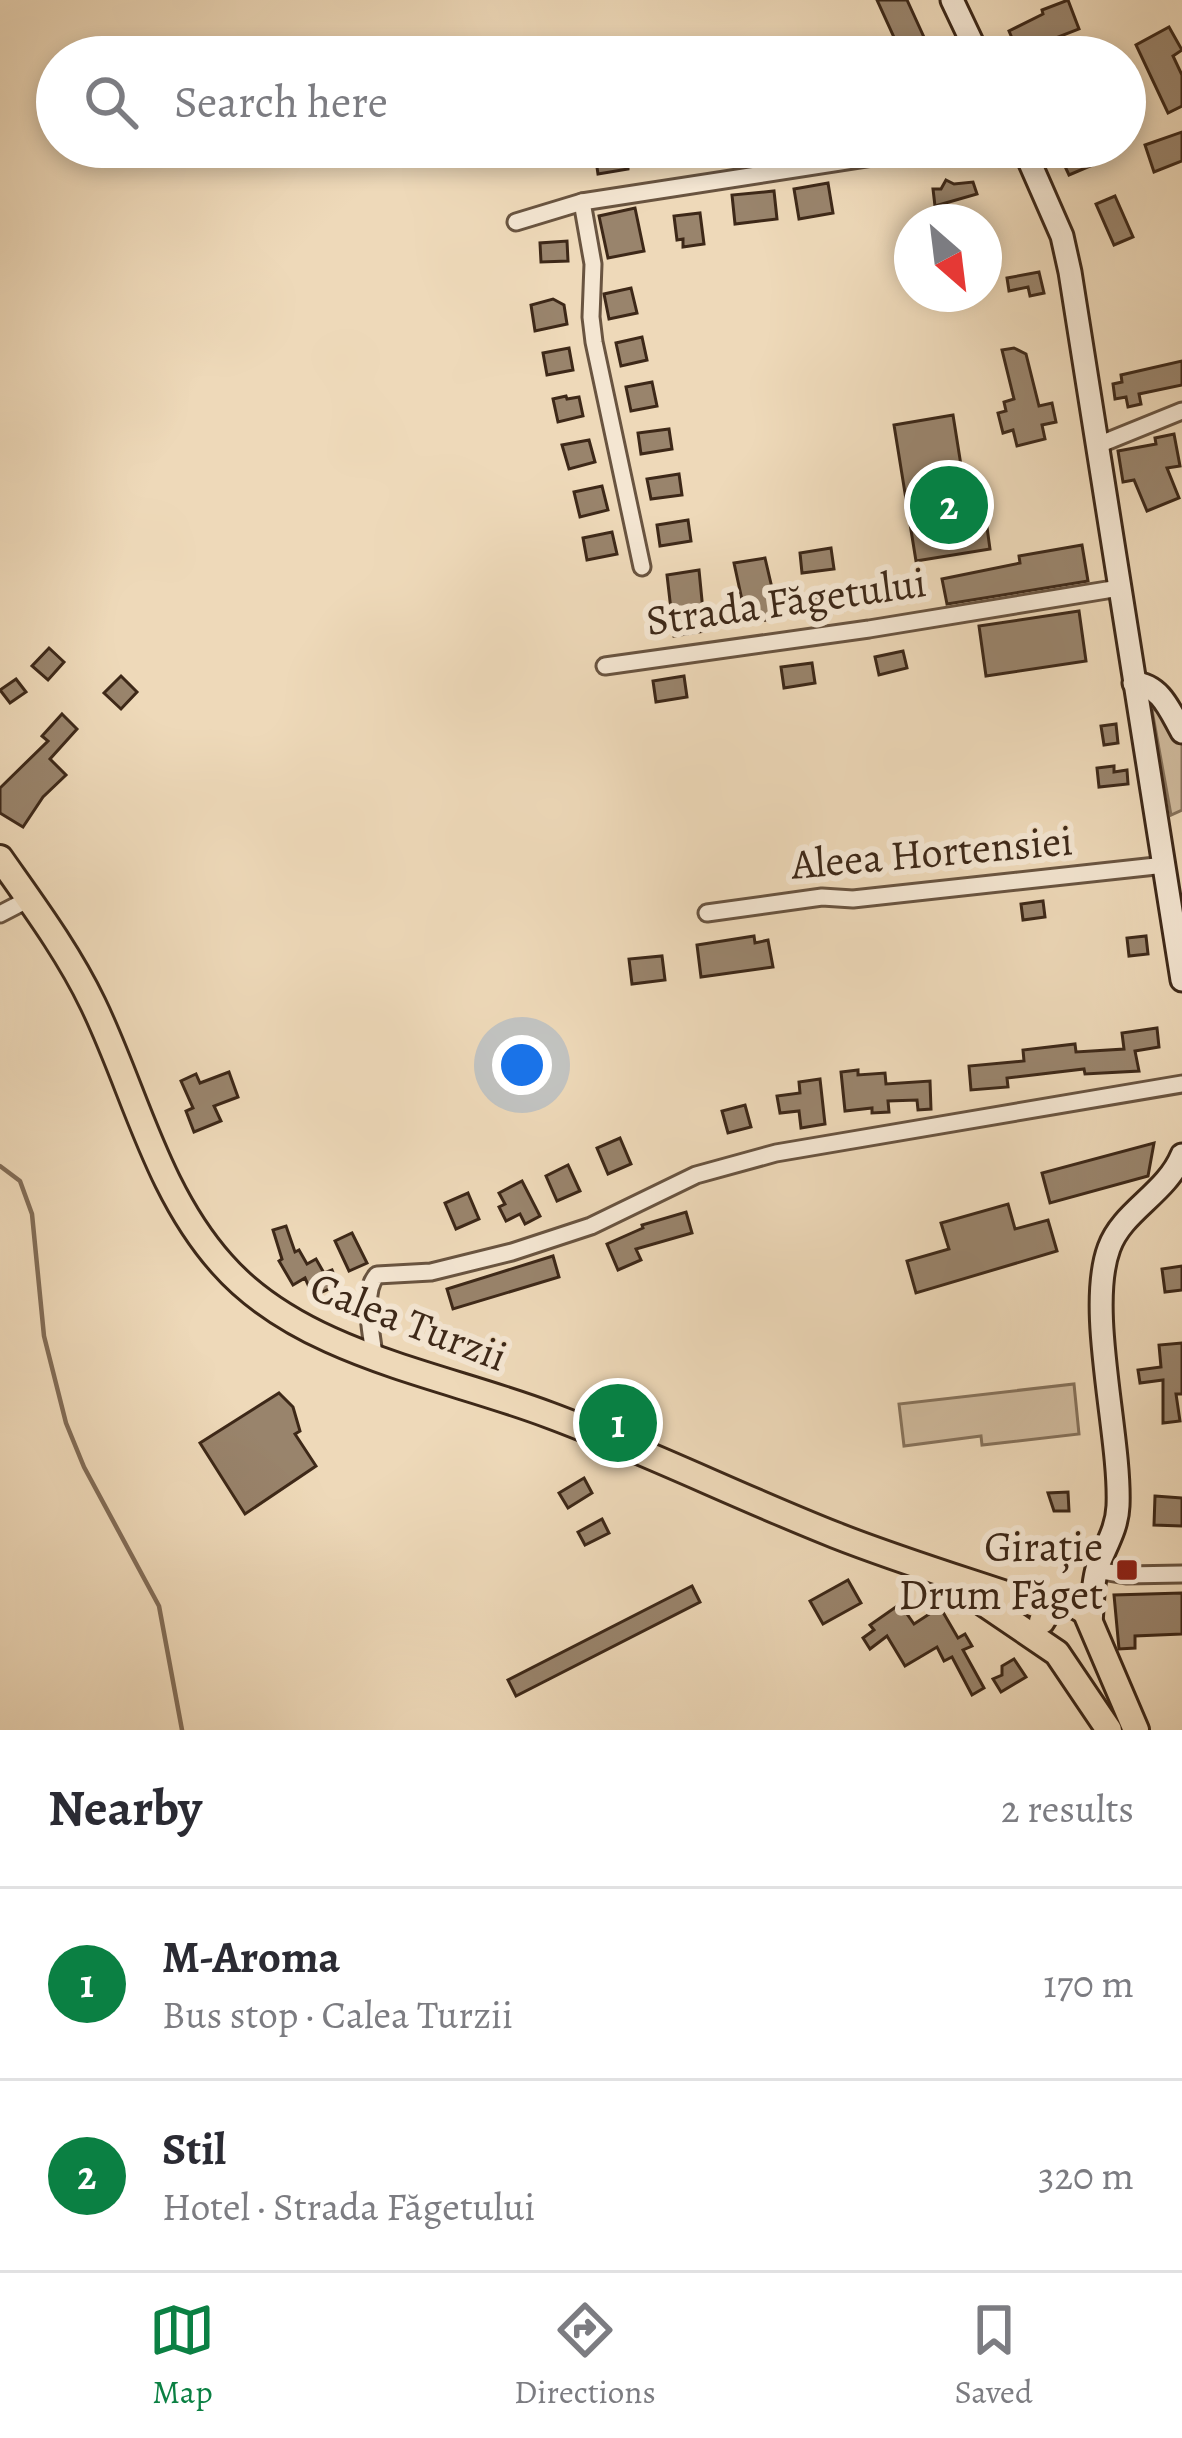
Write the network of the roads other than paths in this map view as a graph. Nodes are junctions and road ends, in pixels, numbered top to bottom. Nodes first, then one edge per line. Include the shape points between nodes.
1 (952, 0) edge
2 (969, 36) edge
3 (801, 168) edge
4 (1032, 168) edge
5 (582, 202) junction
6 (516, 222) dead end
7 (1182, 411) edge
8 (1098, 445) junction
9 (642, 567) dead end
10 (1119, 588) junction
11 (605, 666) dead end
12 (1134, 683) junction
13 (1182, 732) edge
14 (0, 858) edge
15 (1165, 865) junction
16 (29, 899) junction
17 (707, 913) dead end
18 (0, 914) edge
19 (1182, 980) edge
20 (1182, 1084) edge
21 (1182, 1155) edge
22 (1176, 1182) edge
23 (374, 1356) junction
24 (1096, 1570) junction
25 (1182, 1574) edge
26 (945, 1577) junction
27 (1056, 1606) junction
28 (1091, 1626) junction
29 (1052, 1649) junction
30 (1109, 1730) edge
31 (1136, 1730) edge

1 - 2 main road
3 - 5 street
4 - 8 main road via 1062,236
5 - 6 street
5 - 9 street via 594,342
7 - 8 street
8 - 10 main road
10 - 11 street, Strada Făgetului
10 - 12 main road
12 - 13 main road via 1158,693
12 - 15 main road
14 - 16 main road, Calea Turzii
15 - 17 street, Aleea Hortensiei
15 - 19 main road
16 - 18 street
16 - 23 main road, Calea Turzii via 92,1003 166,1179 202,1240 289,1320
20 - 23 street via 776,1153 696,1175 591,1226 512,1252 431,1272 377,1275 368,1295
21 - 22 main road
22 - 24 main road via 1119,1231 1106,1260 1119,1502
23 - 26 main road, Calea Turzii via 550,1415
24 - 25 street
24 - 27 main road
24 - 28 main road
26 - 27 main road, Calea Turzii
26 - 29 main road, Calea Turzii
27 - 28 main road, Calea Turzii via 1079,1607
27 - 29 main road via 1040,1630
28 - 29 main road via 1076,1653
28 - 31 main road
29 - 30 main road, Calea Turzii

